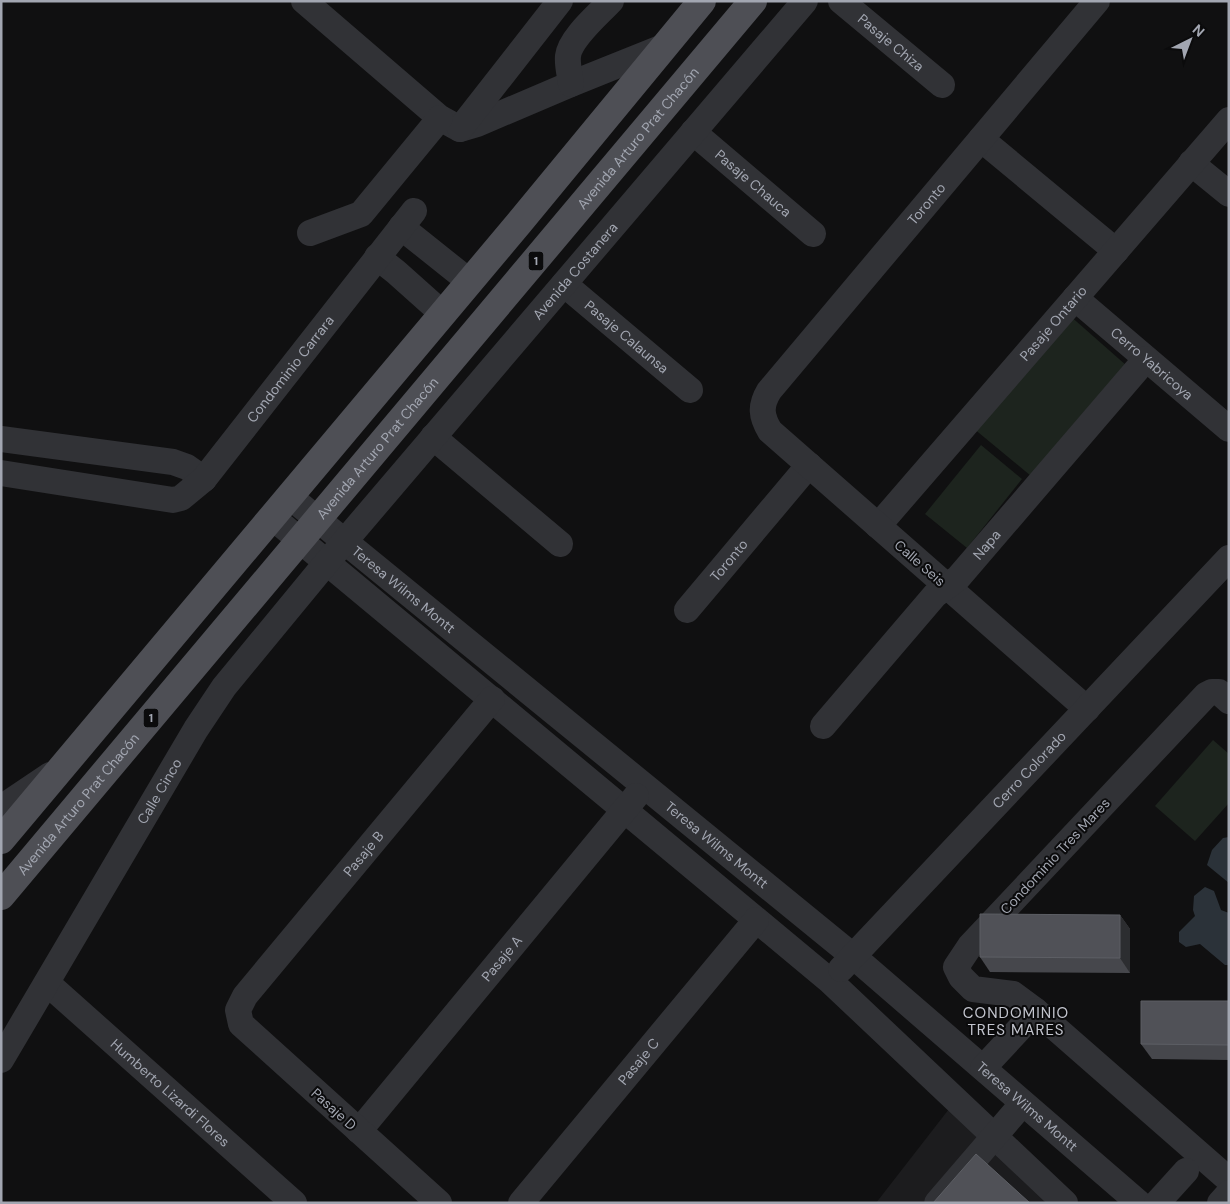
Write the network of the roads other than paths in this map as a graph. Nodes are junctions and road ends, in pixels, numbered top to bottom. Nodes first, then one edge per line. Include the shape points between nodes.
1 (304, 1) edge
2 (560, 1) edge
3 (611, 1) edge
4 (702, 1) edge
5 (753, 1) edge
6 (805, 1) edge
7 (841, 1) edge
8 (1097, 1) edge
9 (664, 47) junction
10 (571, 84) junction
11 (942, 85) dead end
12 (1229, 120) edge
13 (450, 123) junction
14 (694, 132) junction
15 (981, 140) junction
16 (1191, 164) junction
17 (1229, 194) edge
18 (310, 233) dead end
19 (814, 234) dead end
20 (1116, 250) junction
21 (377, 257) junction
22 (470, 282) junction
23 (564, 284) junction
24 (1075, 298) junction
25 (442, 314) junction
26 (1146, 359) junction
27 (690, 390) dead end
28 (761, 411) joint
29 (1229, 430) edge
30 (433, 437) junction
31 (1, 439) edge
32 (808, 465) junction
33 (1, 472) edge
34 (204, 479) junction
35 (289, 496) junction
36 (272, 517) junction
37 (319, 519) junction
38 (878, 526) junction
39 (301, 541) junction
40 (345, 541) junction
41 (560, 544) dead end
42 (1229, 558) edge
43 (327, 562) junction
44 (947, 586) junction
45 (687, 610) dead end
46 (492, 699) junction
47 (1229, 702) edge
48 (1086, 709) junction
49 (822, 726) dead end
50 (64, 766) junction
51 (645, 786) junction
52 (1, 808) edge
53 (625, 810) junction
54 (1, 840) edge
55 (1, 896) edge
56 (756, 920) junction
57 (853, 956) junction
58 (830, 981) junction
59 (47, 983) junction
60 (238, 1010) joint
61 (1036, 1011) junction
62 (1, 1060) edge
63 (983, 1068) junction
64 (1024, 1103) junction
65 (359, 1131) junction
66 (994, 1136) junction
67 (1186, 1171) dead end
68 (1229, 1180) edge
69 (1229, 1194) edge
70 (294, 1203) edge
71 (439, 1203) edge
72 (521, 1203) edge
73 (937, 1203) edge
74 (1065, 1203) edge
75 (1139, 1203) edge
76 (1157, 1203) edge
77 (1220, 1203) edge

1 - 13 street
2 - 13 street
3 - 10 street via 570,47
4 - 9 main road
5 - 37 main road, Avenida Arturo Prat Chacón / 1
6 - 14 street, Avenida Costanera
7 - 11 street, Pasaje Chiza
8 - 15 street, Toronto
9 - 10 street
9 - 22 main road
10 - 13 street via 477,124
12 - 16 street, Pasaje Ontario
13 - 18 street via 361,214
14 - 19 street, Pasaje Chauca
14 - 23 street, Avenida Costanera
15 - 20 street
15 - 28 street, Toronto via 769,391
16 - 17 street
16 - 20 street, Pasaje Ontario
20 - 24 street, Pasaje Ontario
21 - 22 street, Condominio Carrara via 407,219
21 - 25 street
21 - 34 street, Condominio Carrara
22 - 25 main road
23 - 27 street, Pasaje Calaunsa
23 - 30 street, Avenida Costanera
24 - 26 street, Cerro Yabricoya
24 - 38 street, Pasaje Ontario
25 - 35 main road
26 - 29 street, Cerro Yabricoya
26 - 44 street, Napa via 958,578
28 - 32 street, Calle Seis via 770,431
30 - 40 street, Avenida Costanera
30 - 41 street
31 - 34 street via 173,462
32 - 38 street, Calle Seis
32 - 45 street, Toronto
33 - 34 street, Condominio Carrara via 173,500 181,498
35 - 36 main road
35 - 37 street, Teresa Wilms Montt
36 - 39 street, Teresa Wilms Montt
36 - 50 main road
37 - 39 main road, Avenida Arturo Prat Chacón / 1
37 - 40 street, Teresa Wilms Montt
38 - 44 street, Calle Seis
39 - 43 street, Teresa Wilms Montt
39 - 55 main road, Avenida Arturo Prat Chacón / 1
40 - 43 street, Calle Cinco
40 - 51 street, Teresa Wilms Montt
42 - 48 street, Cerro Colorado
43 - 46 street, Teresa Wilms Montt
43 - 59 street, Calle Cinco via 210,707
44 - 48 street, Calle Seis
44 - 49 street, Napa via 935,595
46 - 53 street, Teresa Wilms Montt
46 - 60 street, Pasaje B via 245,996
47 - 61 street, Condominio Tres Mares via 1219,692 1206,695 970,946 956,967 961,978 973,989 1013,994
48 - 57 street, Cerro Colorado
50 - 52 street
50 - 54 main road
51 - 53 street, Pasaje A
51 - 57 street, Teresa Wilms Montt
53 - 56 street, Teresa Wilms Montt
53 - 65 street, Pasaje A
56 - 58 street, Teresa Wilms Montt
56 - 72 street, Pasaje C
57 - 58 street, Cerro Colorado
57 - 63 street, Teresa Wilms Montt
58 - 66 street, Teresa Wilms Montt
59 - 62 street, Calle Cinco
59 - 70 street, Humberto Lizardi Flores
60 - 65 street, Pasaje D via 241,1024
61 - 63 street
61 - 68 street, Condominio Tres Mares
63 - 64 street, Teresa Wilms Montt
64 - 66 street
64 - 75 street, Teresa Wilms Montt
65 - 71 street, Pasaje D
66 - 73 street
66 - 74 street, Teresa Wilms Montt
67 - 76 street
69 - 77 street

